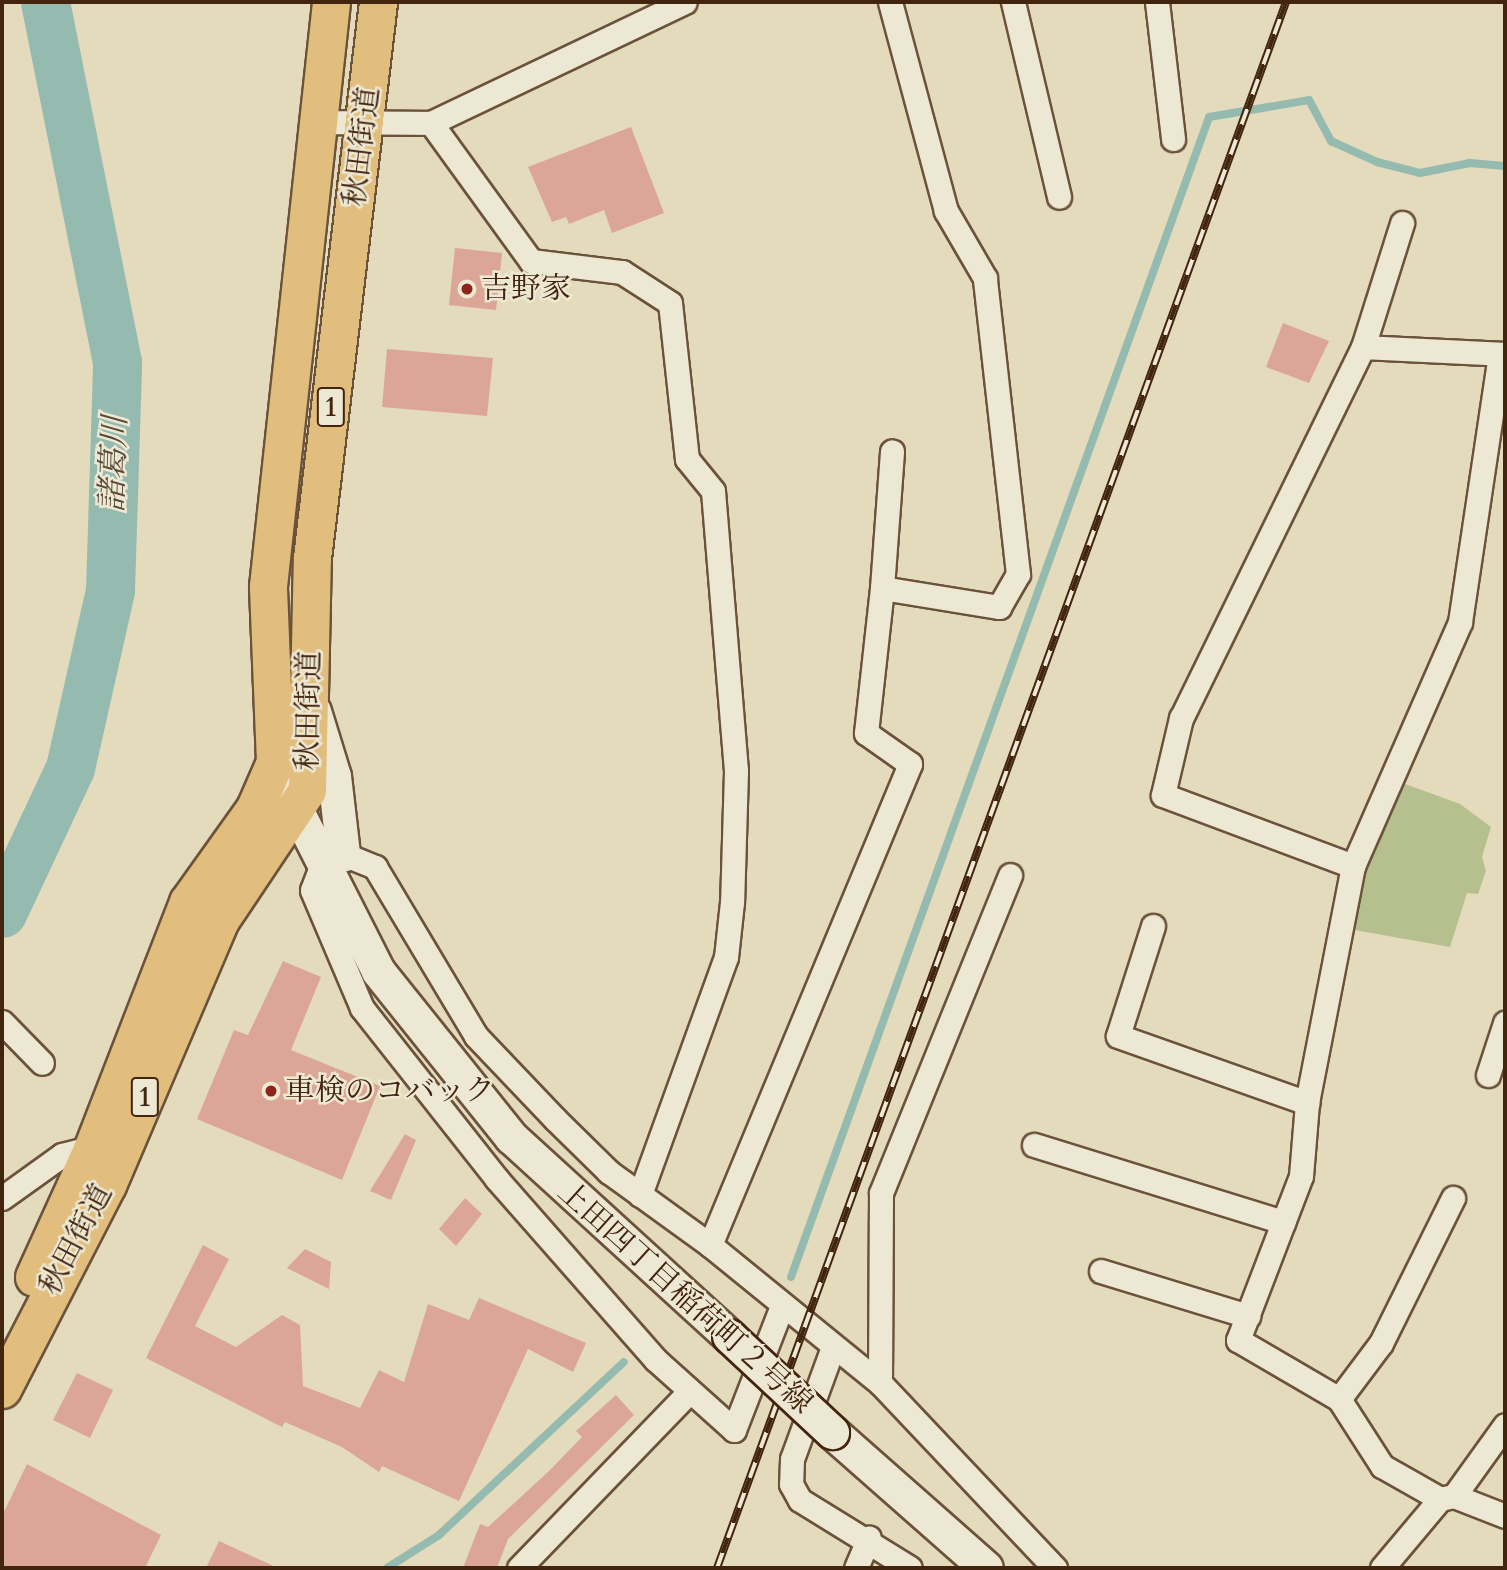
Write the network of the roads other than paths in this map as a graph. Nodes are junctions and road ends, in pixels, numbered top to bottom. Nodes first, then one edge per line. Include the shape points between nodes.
1 (331, 2) edge
2 (378, 2) edge
3 (685, 2) edge
4 (890, 2) edge
5 (1013, 2) edge
6 (1157, 2) edge
7 (318, 122) junction
8 (366, 123) junction
9 (431, 123) junction
10 (1172, 139) dead end
11 (1059, 197) dead end
12 (1402, 223) dead end
13 (1363, 347) junction
14 (1503, 355) edge
15 (892, 451) dead end
16 (882, 588) junction
17 (311, 702) junction
18 (277, 739) junction
19 (297, 811) junction
20 (244, 821) junction
21 (261, 857) junction
22 (333, 858) junction
23 (1353, 866) junction
24 (1010, 874) dead end
25 (1153, 926) dead end
26 (2, 1022) edge
27 (1505, 1023) edge
28 (42, 1063) dead end
29 (1488, 1075) dead end
30 (1307, 1103) junction
31 (1034, 1145) dead end
32 (93, 1147) junction
33 (640, 1195) junction
34 (2, 1198) edge
35 (1453, 1198) dead end
36 (1283, 1222) junction
37 (710, 1245) junction
38 (1101, 1271) dead end
39 (782, 1306) junction
40 (1248, 1316) junction
41 (833, 1347) junction
42 (2, 1355) edge
43 (880, 1383) junction
44 (2, 1390) edge
45 (690, 1391) junction
46 (1339, 1399) junction
47 (1505, 1425) edge
48 (1447, 1498) junction
49 (1505, 1516) edge
50 (869, 1538) junction
51 (519, 1568) edge
52 (856, 1568) edge
53 (910, 1568) edge
54 (986, 1568) edge
55 (1055, 1568) edge
56 (1382, 1568) edge

1 - 7 main road, 秋田街道 / 1
2 - 8 main road, 秋田街道 / 1
3 - 9 street
4 - 16 street via 946,211 985,278 1018,574 999,607
5 - 11 street
6 - 10 street
7 - 8 street
7 - 18 main road, 秋田街道 / 1 via 268,586
8 - 9 street
8 - 17 main road, 秋田街道 / 1 via 312,558
9 - 33 street via 531,261 622,272 670,303 688,458 713,491 736,771 732,902 726,957
12 - 13 street
13 - 14 street
13 - 23 street via 1181,718 1163,795
14 - 23 street via 1460,622
15 - 16 street
16 - 37 street via 866,733 910,764
17 - 19 main road, 秋田街道 / 1 via 310,768
17 - 22 street via 334,776
18 - 19 street
18 - 20 main road, 秋田街道 / 1 via 268,786
19 - 20 street via 262,811
19 - 21 main road, 秋田街道 / 1
19 - 22 street via 327,831
20 - 32 main road, 秋田街道 / 1 via 188,902
21 - 22 street via 290,844
21 - 44 main road, 秋田街道 / 1 via 220,920 107,1185
22 - 33 street via 375,867 476,1036 609,1172
22 - 45 street via 312,890 362,1007 497,1179
22 - 54 street, 上田四丁目稲荷町２号線, bridge via 378,971 511,1137
23 - 30 street
24 - 43 street via 881,1193
25 - 30 street via 1118,1036
26 - 28 street
27 - 29 street
30 - 36 street via 1301,1176
31 - 36 street
32 - 34 street via 61,1155
32 - 42 main road, 秋田街道 / 1
33 - 37 street
35 - 46 street via 1381,1343
36 - 40 street
37 - 39 street
38 - 40 street
39 - 41 street
39 - 45 street via 734,1430
40 - 46 street via 1238,1340
41 - 43 street
41 - 50 street via 792,1459 791,1484 800,1500
43 - 55 street
45 - 51 street
46 - 48 street via 1382,1466
47 - 48 street
48 - 49 street
48 - 56 street
50 - 52 street
50 - 53 street

